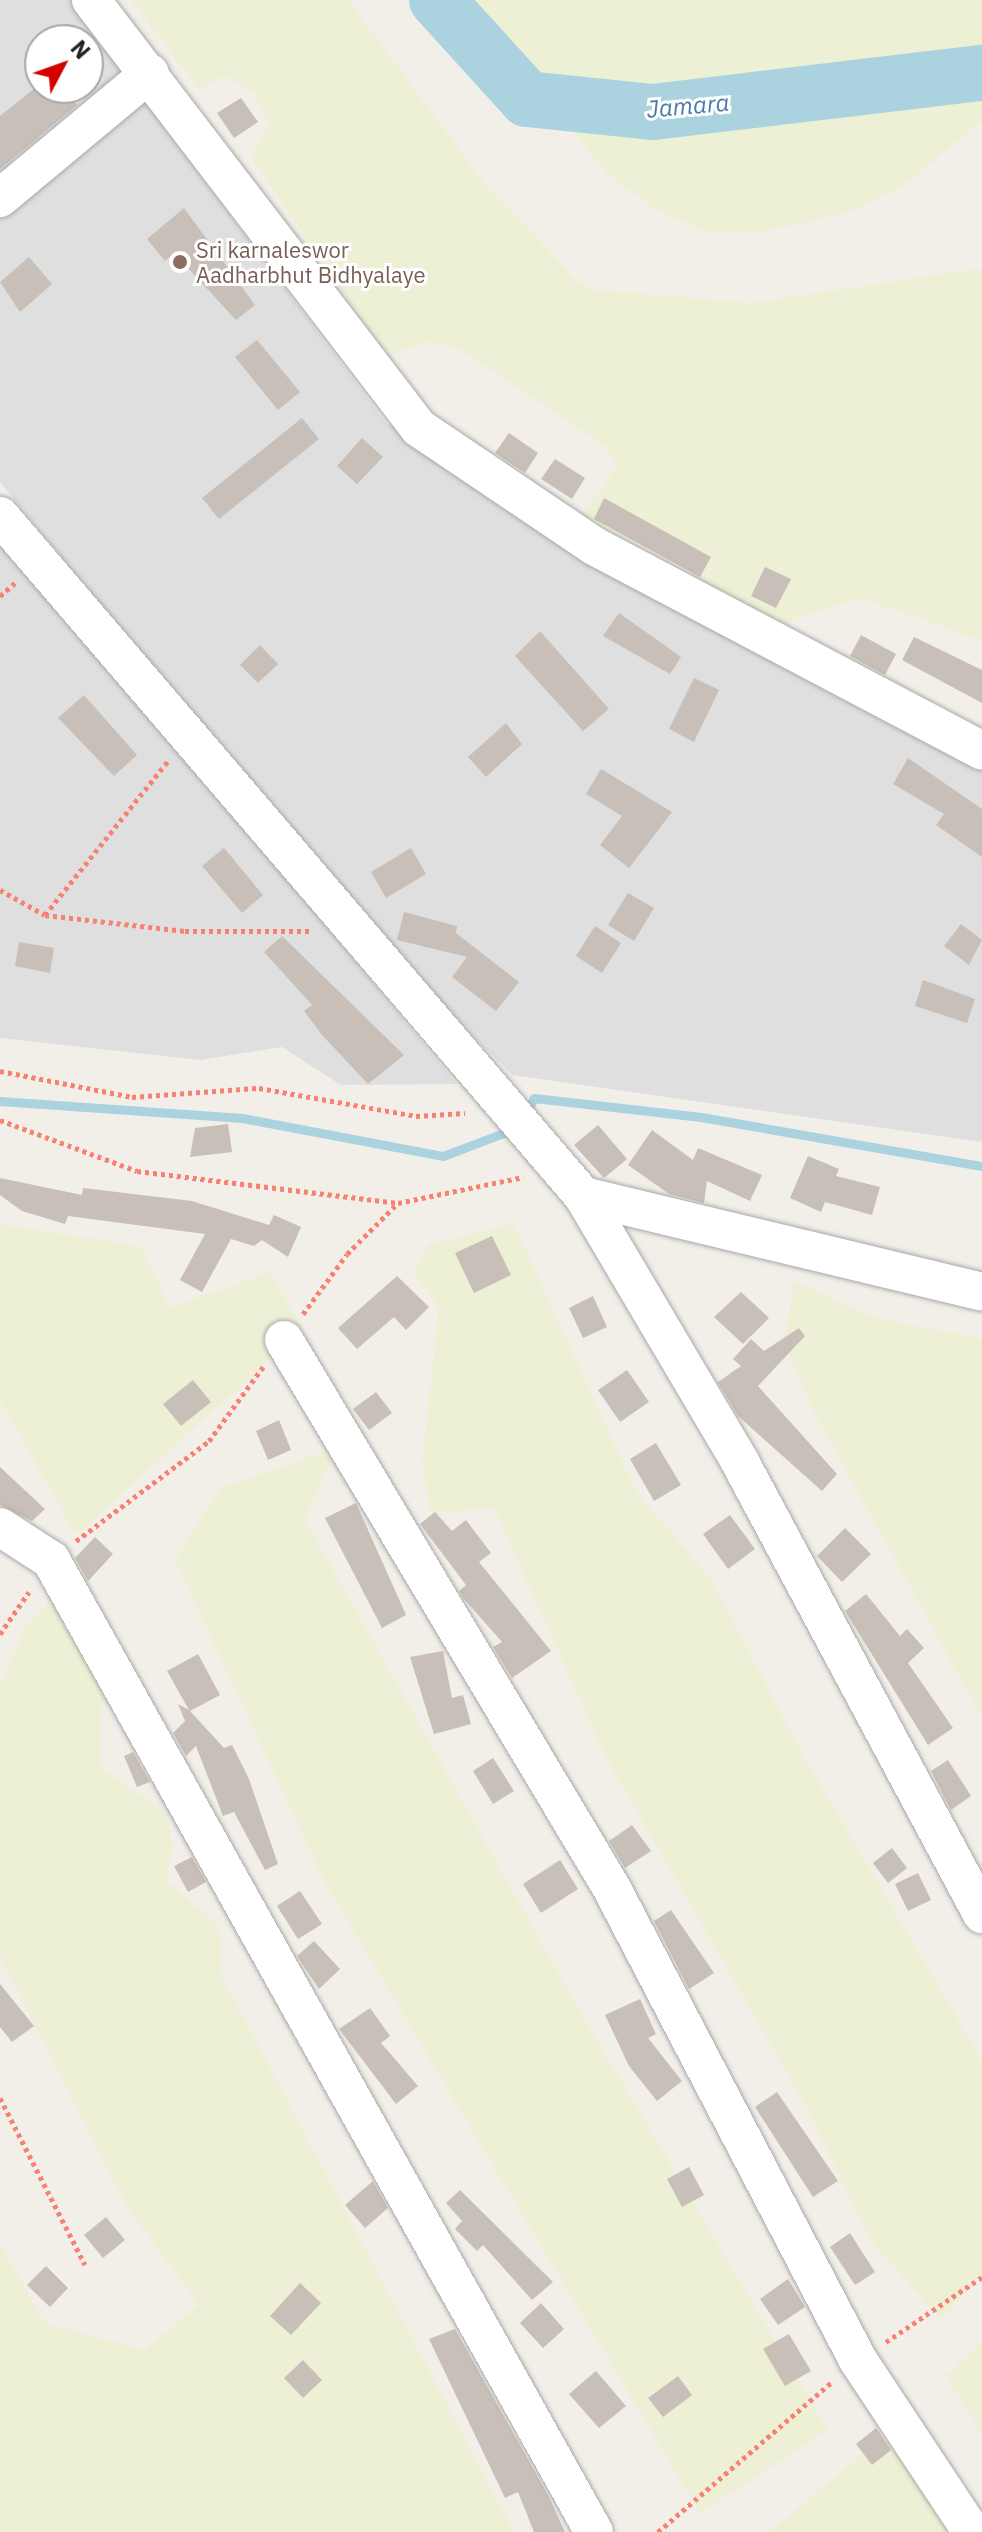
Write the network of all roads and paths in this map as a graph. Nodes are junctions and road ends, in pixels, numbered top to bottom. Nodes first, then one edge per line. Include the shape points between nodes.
1 (91, 0) edge
2 (150, 73) junction
3 (0, 198) edge
4 (0, 516) edge
5 (186, 738) junction
6 (982, 751) edge
7 (0, 890) edge
8 (45, 915) junction
9 (350, 931) junction
10 (0, 1071) edge
11 (503, 1110) junction
12 (0, 1120) edge
13 (569, 1184) junction
14 (398, 1203) junction
15 (982, 1292) edge
16 (284, 1340) junction
17 (0, 1527) edge
18 (51, 1560) junction
19 (0, 1634) edge
20 (982, 1914) edge
21 (0, 2098) edge
22 (85, 2265) dead end
23 (982, 2277) edge
24 (858, 2360) junction
25 (594, 2532) edge
26 (658, 2532) edge
27 (972, 2532) edge

1 - 2 street
2 - 3 street
2 - 6 street via 419,428 594,546
4 - 5 street
5 - 8 path
5 - 9 street
7 - 8 path
8 - 9 path via 185,931
9 - 11 street
10 - 11 path via 132,1097 259,1088 416,1116
11 - 13 street
12 - 14 path via 137,1171
13 - 14 path
13 - 15 street
13 - 20 street via 740,1462
14 - 16 path via 347,1254
16 - 18 path via 209,1441
16 - 24 street via 611,1887
17 - 18 street
18 - 19 path
18 - 25 street
21 - 22 path
23 - 24 path
24 - 26 path
24 - 27 street

